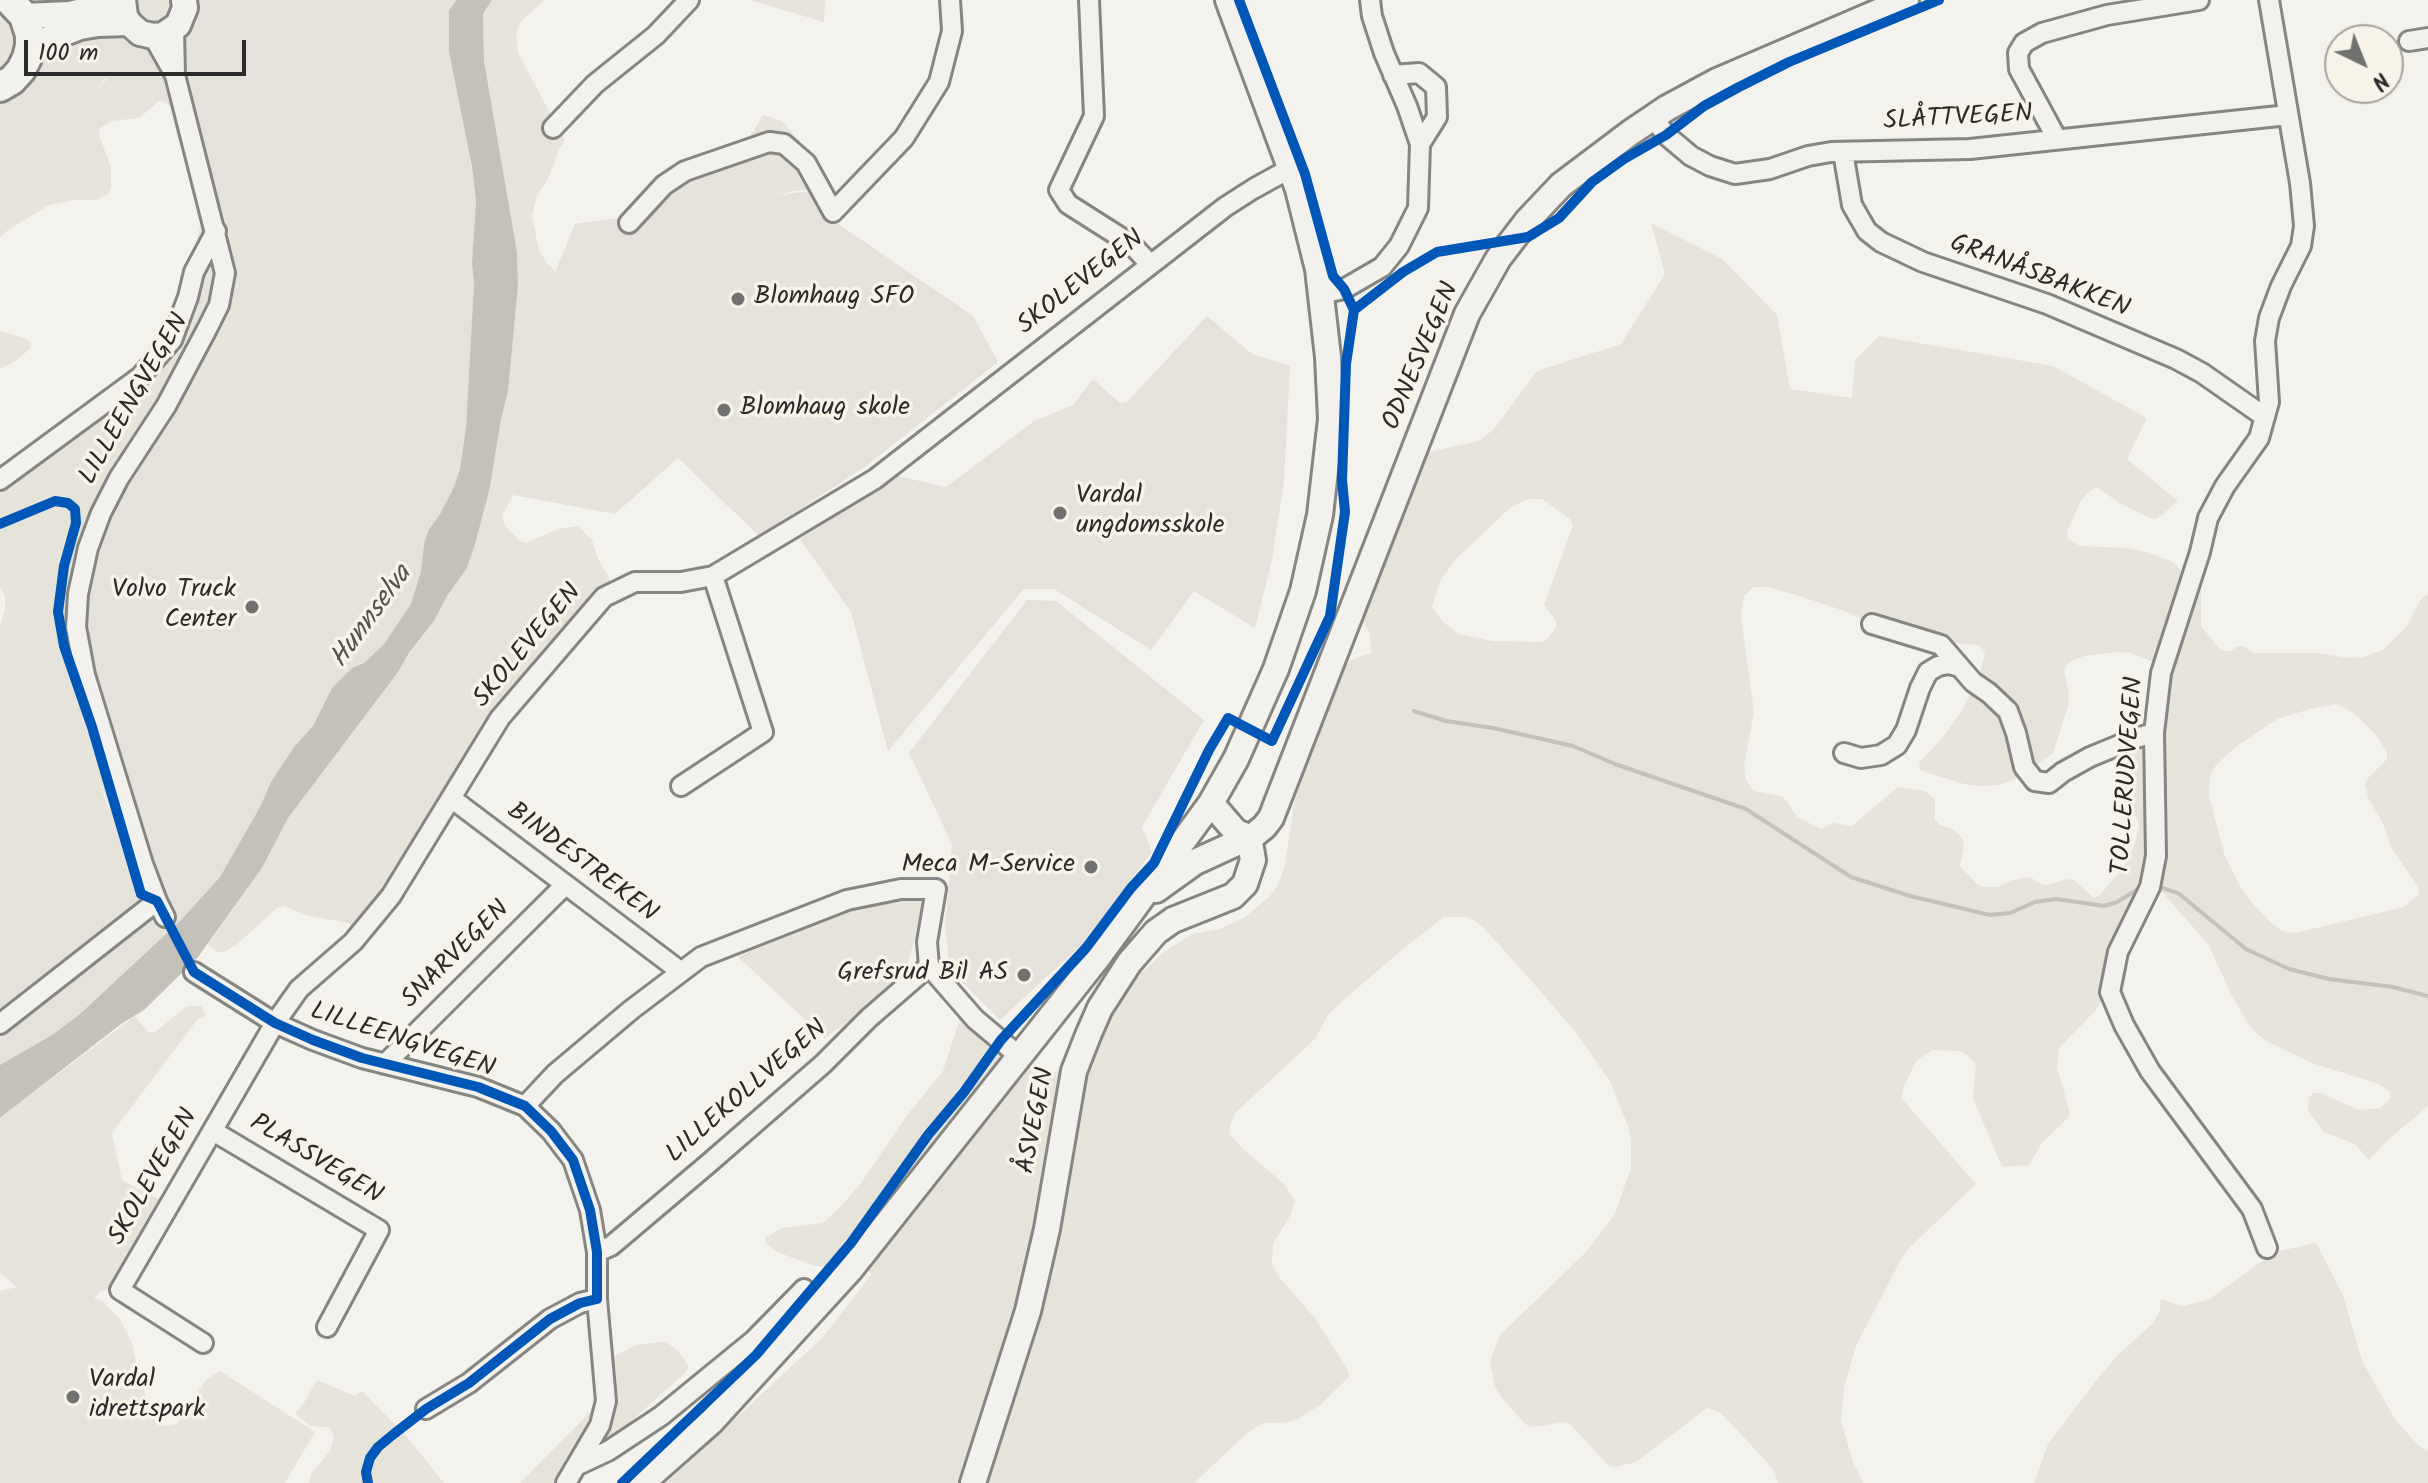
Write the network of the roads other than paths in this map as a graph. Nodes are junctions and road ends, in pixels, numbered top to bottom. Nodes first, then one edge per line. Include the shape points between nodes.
1 (689, 0) edge
2 (950, 0) edge
3 (1089, 0) edge
4 (1228, 0) edge
5 (1370, 0) edge
6 (1906, 0) edge
7 (2199, 0) edge
8 (2269, 0) edge
9 (17, 8) edge
10 (125, 8) edge
11 (179, 15) edge
12 (2428, 38) edge
13 (2409, 41) dead end
14 (30, 46) junction
15 (1393, 75) junction
16 (0, 87) edge
17 (2288, 115) junction
18 (1653, 117) junction
19 (553, 128) dead end
20 (2057, 139) junction
21 (1420, 144) junction
22 (1843, 152) junction
23 (1291, 168) junction
24 (629, 223) dead end
25 (216, 231) junction
26 (1150, 264) junction
27 (1321, 294) junction
28 (2265, 417) junction
29 (0, 480) edge
30 (713, 576) junction
31 (1872, 624) dead end
32 (1960, 667) junction
33 (2154, 733) junction
34 (1844, 753) dead end
35 (681, 786) dead end
36 (451, 798) junction
37 (1211, 803) junction
38 (1196, 823) junction
39 (1239, 842) junction
40 (565, 885) junction
41 (1133, 909) junction
42 (929, 966) junction
43 (680, 971) junction
44 (194, 972) dead end
45 (275, 1023) junction
46 (0, 1024) edge
47 (1019, 1056) junction
48 (385, 1064) junction
49 (525, 1106) junction
50 (213, 1131) junction
51 (2267, 1248) dead end
52 (597, 1252) junction
53 (804, 1289) dead end
54 (597, 1299) junction
55 (327, 1327) dead end
56 (203, 1343) dead end
57 (426, 1409) dead end
58 (578, 1465) junction
59 (566, 1483) edge
60 (642, 1483) edge
61 (973, 1483) edge

1 - 19 street
2 - 24 street via 952,31 939,82 904,138 833,212 806,163 784,144 769,142 685,171 664,185
3 - 26 street via 1094,116 1059,190 1068,204 1131,244
4 - 23 main road
5 - 15 street
6 - 18 main road, ODNESVEGEN via 1717,81
7 - 20 street via 2107,15 2024,43 2018,53 2019,69
8 - 17 street, TOLLERUDVEGEN
9 - 10 main road via 70,14
9 - 14 highway
10 - 11 main road via 140,33
10 - 14 main road via 98,24
11 - 25 street, LILLEENGVEGEN via 175,75
12 - 13 street
14 - 16 highway via 21,70
15 - 21 street
15 - 21 street via 1419,73 1436,87 1437,117
17 - 20 street, SLÅTTVEGEN
17 - 28 street, TOLLERUDVEGEN via 2304,226 2301,246 2269,318
18 - 22 street, SLÅTTVEGEN via 1691,156 1735,174
18 - 39 main road, ODNESVEGEN via 1552,194 1498,259 1474,301 1273,813 1264,827
20 - 22 street, SLÅTTVEGEN via 1970,149
21 - 27 street via 1418,208 1399,246 1362,281
22 - 28 street, GRANÅSBAKKEN via 1852,205 1867,231 1881,242 2176,359
23 - 26 street, SKOLEVEGEN via 1225,207
23 - 27 main road
25 - 29 street via 194,272 172,340 140,377
25 - 46 street, LILLEENGVEGEN via 225,273 219,305 101,513 78,594 76,627 85,675 161,909
26 - 30 street, SKOLEVEGEN via 875,479
27 - 37 main road via 1331,419 1320,515 1303,591 1276,669
28 - 33 street, TOLLERUDVEGEN via 2259,438 2208,518 2161,673
30 - 35 street via 763,732
30 - 36 street, SKOLEVEGEN via 635,582 604,597 500,718
31 - 32 street via 1941,645
32 - 33 street via 2008,711 2024,767 2035,781 2049,783 2090,757
32 - 34 street via 1949,664 1928,672 1897,745 1881,755 1861,758
33 - 51 street, TOLLERUDVEGEN via 2156,856 2150,887 2118,952 2110,992 2150,1071 2252,1209
36 - 40 street, BINDESTREKEN
36 - 45 street, SKOLEVEGEN via 391,896 353,942 299,989
37 - 38 main road
37 - 39 main road
38 - 39 main road via 1213,843
38 - 41 main road
39 - 41 main road via 1183,869
39 - 61 main road, ÅSVEGEN via 1253,860 1245,884 1233,896 1156,932 1121,975 1089,1033 1074,1071 1028,1311
40 - 43 street, BINDESTREKEN
40 - 48 street, SNARVEGEN
41 - 47 main road
42 - 43 street via 927,942 936,889 901,889 847,900 701,957
42 - 47 street via 975,1019
42 - 52 street, LILLEKOLLVEGEN via 708,1164
43 - 49 street via 555,1074
44 - 45 street, LILLEENGVEGEN
45 - 48 street, LILLEENGVEGEN
45 - 50 street, SKOLEVEGEN
47 - 60 main road via 850,1270 712,1421
48 - 49 street, LILLEENGVEGEN via 478,1087
49 - 52 street, LILLEENGVEGEN via 573,1160
50 - 55 street, PLASSVEGEN via 379,1230
50 - 56 street, SKOLEVEGEN via 120,1290
52 - 54 street, LILLEENGVEGEN
53 - 58 street via 754,1340 661,1416
54 - 57 street via 550,1319 469,1383
54 - 58 street, LILLEENGVEGEN via 606,1401 600,1425
58 - 59 street, LILLEENGVEGEN

